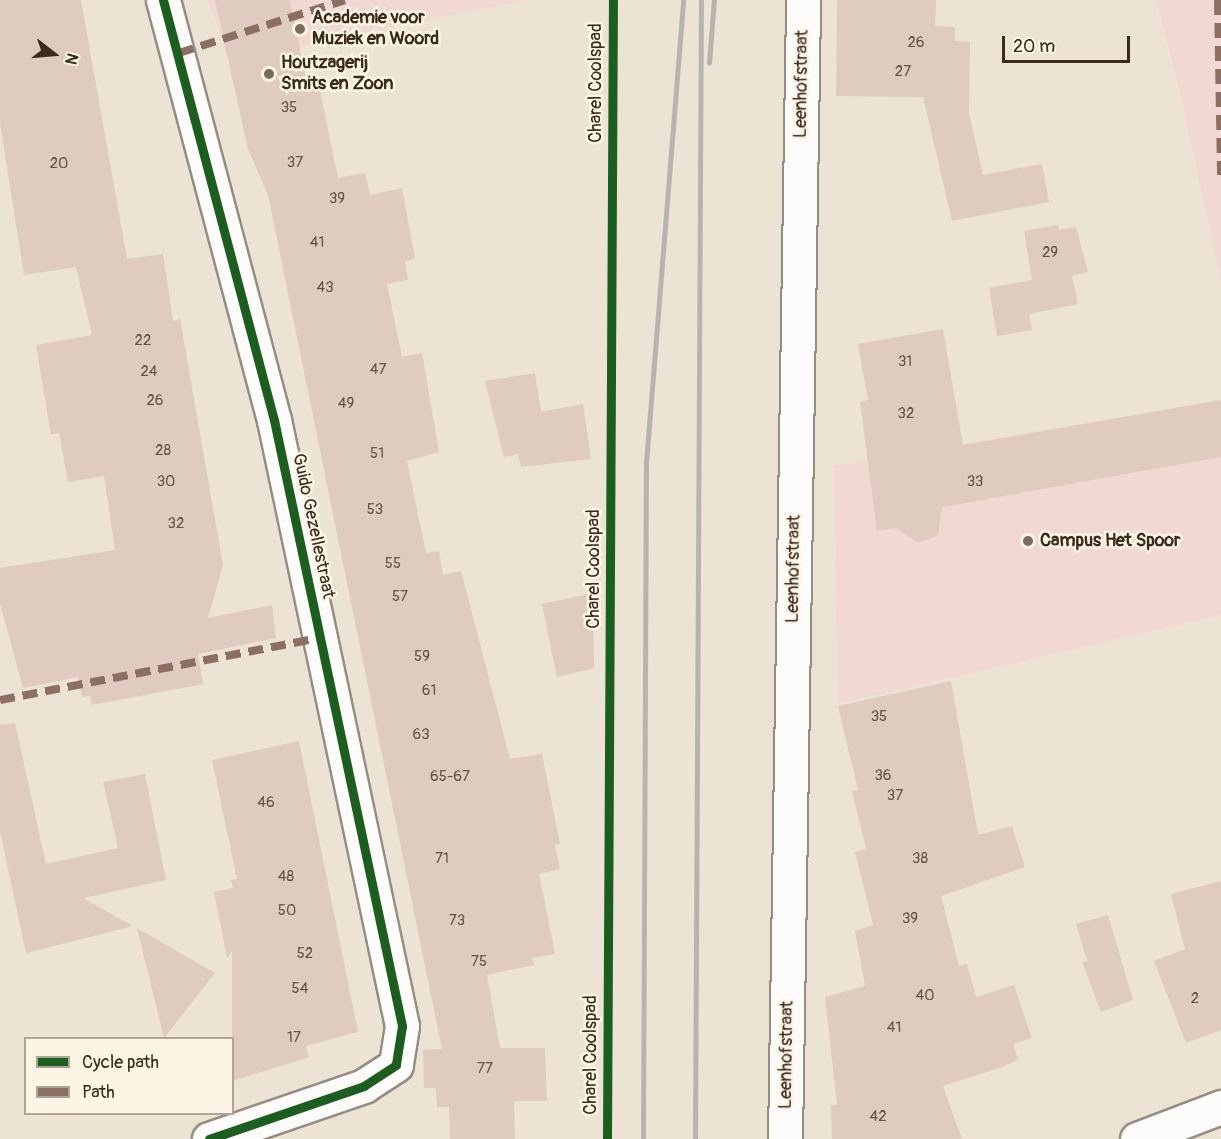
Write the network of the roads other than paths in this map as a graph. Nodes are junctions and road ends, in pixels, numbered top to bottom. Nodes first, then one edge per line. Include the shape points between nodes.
1 (164, 0) edge
2 (803, 0) edge
3 (1221, 1107) edge
4 (209, 1139) edge
5 (785, 1139) edge
6 (1137, 1139) edge

1 - 4 street, Guido Gezellestraat via 274,420 402,1026 396,1065 364,1086
2 - 5 street, Leenhofstraat
3 - 6 street

